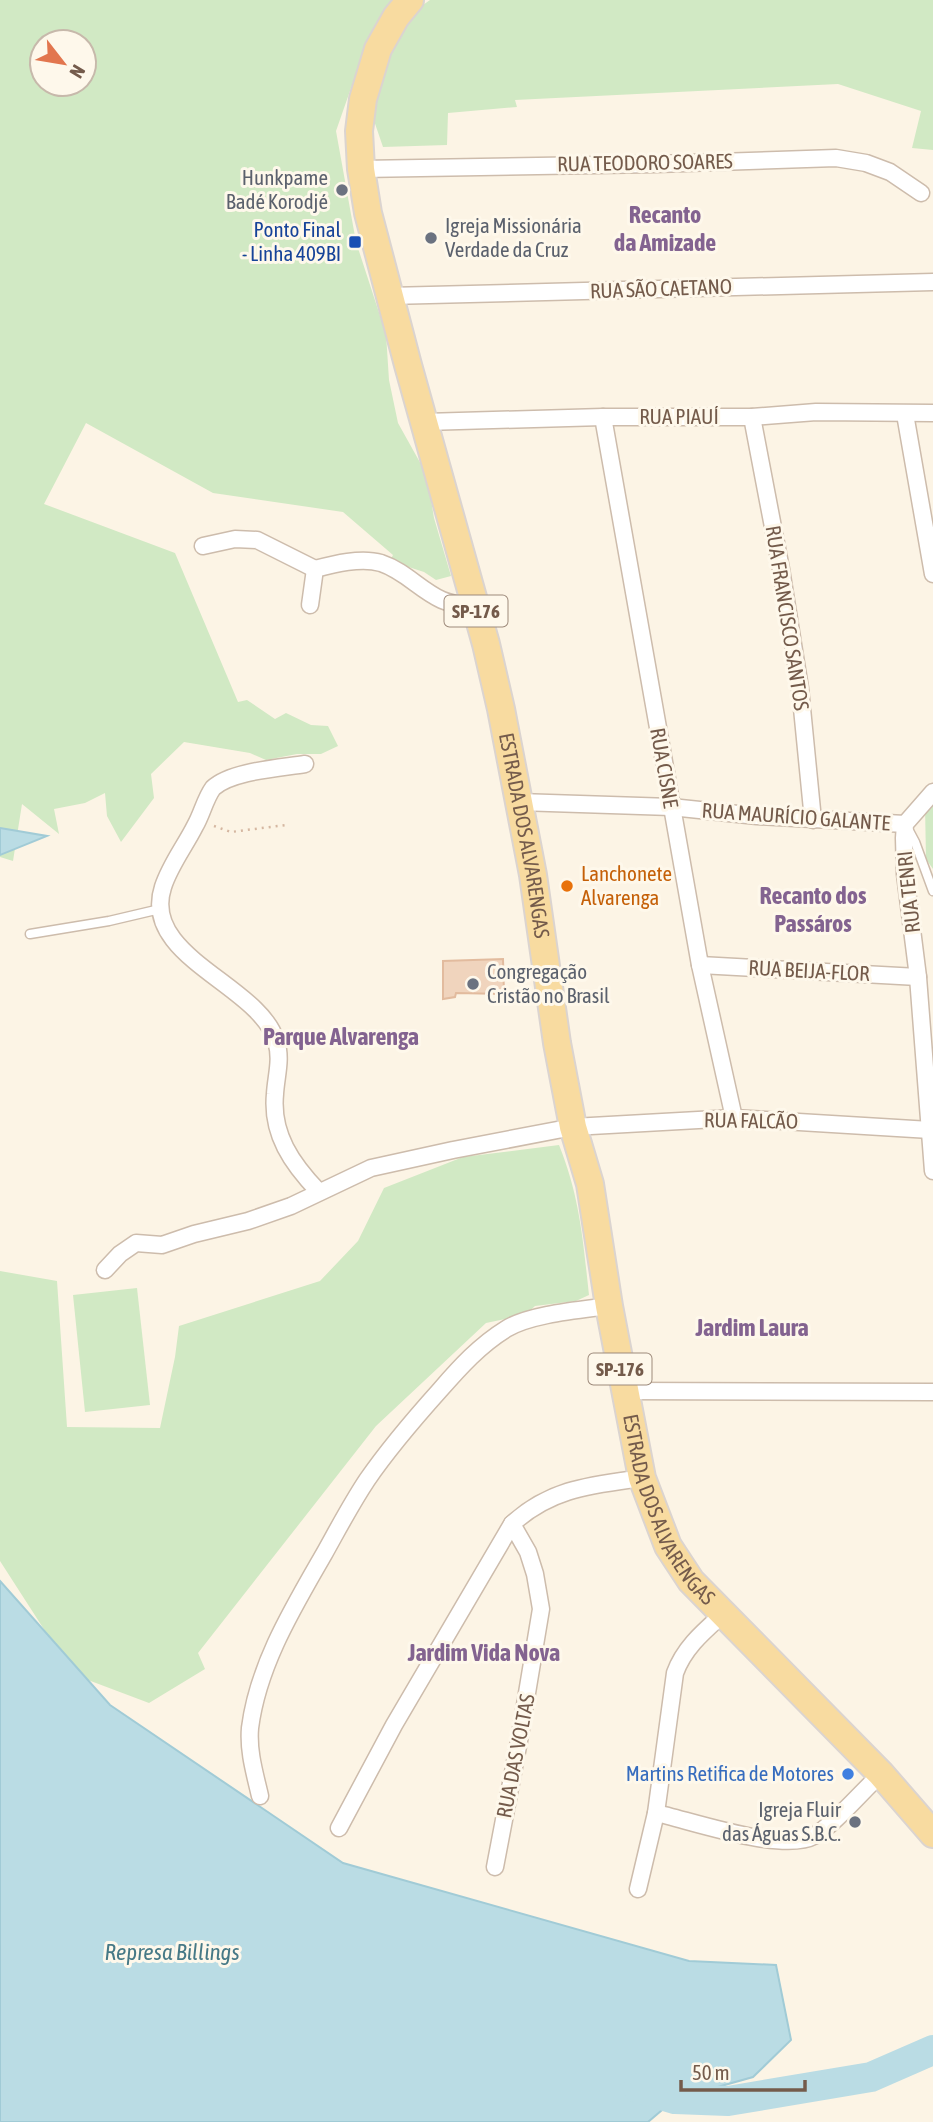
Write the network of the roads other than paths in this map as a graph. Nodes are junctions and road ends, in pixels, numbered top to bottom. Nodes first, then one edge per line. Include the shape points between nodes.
1 (410, 0) edge
2 (361, 169) junction
3 (921, 193) dead end
4 (933, 282) edge
5 (389, 296) junction
6 (933, 413) edge
7 (905, 414) junction
8 (603, 417) junction
9 (752, 417) junction
10 (425, 422) junction
11 (203, 546) dead end
12 (315, 569) junction
13 (933, 575) edge
14 (310, 605) dead end
15 (475, 606) junction
16 (304, 764) dead end
17 (933, 792) edge
18 (519, 802) junction
19 (671, 807) junction
20 (813, 820) junction
21 (905, 824) junction
22 (933, 891) edge
23 (160, 909) junction
24 (30, 934) dead end
25 (700, 965) junction
26 (918, 977) junction
27 (734, 1118) junction
28 (573, 1127) junction
29 (930, 1130) junction
30 (933, 1171) edge
31 (319, 1192) junction
32 (105, 1270) dead end
33 (609, 1306) junction
34 (625, 1391) junction
35 (933, 1392) edge
36 (642, 1478) junction
37 (512, 1524) junction
38 (722, 1615) junction
39 (881, 1774) junction
40 (260, 1796) dead end
41 (656, 1812) junction
42 (339, 1828) dead end
43 (933, 1834) edge
44 (495, 1867) dead end
45 (638, 1889) dead end

1 - 2 main road, ESTRADA DOS ALVARENGAS / SP-176 via 378,49 363,99
2 - 3 street, RUA TEODORO SOARES via 836,158 890,172
2 - 5 main road, ESTRADA DOS ALVARENGAS / SP-176
4 - 5 street, RUA SÃO CAETANO
5 - 10 main road, ESTRADA DOS ALVARENGAS / SP-176
6 - 7 street, RUA PIAUÍ
7 - 9 street, RUA PIAUÍ via 816,412
7 - 13 street
8 - 9 street, RUA PIAUÍ
8 - 10 street, RUA PIAUÍ
8 - 19 street, RUA CISNE
9 - 20 street, RUA FRANCISCO SANTOS via 800,688
10 - 15 main road, ESTRADA DOS ALVARENGAS / SP-176
11 - 12 street via 257,540
12 - 14 street
12 - 15 street via 379,562 442,600
15 - 18 main road, ESTRADA DOS ALVARENGAS / SP-176
16 - 23 street via 241,776 217,784 209,792 163,887
17 - 21 street, RUA TENRI
18 - 19 street, RUA MAURÍCIO GALANTE
18 - 28 main road, ESTRADA DOS ALVARENGAS / SP-176
19 - 20 street, RUA MAURÍCIO GALANTE
19 - 25 street, RUA CISNE
20 - 21 street, RUA MAURÍCIO GALANTE
21 - 22 lane
21 - 26 street, RUA TENRI via 905,874
23 - 24 lane
23 - 31 street via 177,943 258,1011 269,1026 279,1057 275,1119 282,1142
25 - 26 street, RUA BEIJA-FLOR
25 - 27 street, RUA CISNE
26 - 29 street, RUA TENRI
27 - 28 street, RUA FALCÃO
27 - 29 street, RUA FALCÃO
28 - 31 street, RUA FALCÃO via 371,1168
28 - 33 main road, ESTRADA DOS ALVARENGAS / SP-176 via 590,1184
29 - 30 street, RUA TENRI
31 - 32 street, RUA FALCÃO via 291,1206 162,1245 136,1243
33 - 34 main road, ESTRADA DOS ALVARENGAS / SP-176
33 - 40 street via 523,1321 475,1351 366,1482 288,1617 263,1676 250,1731
34 - 35 street
34 - 36 main road, ESTRADA DOS ALVARENGAS / SP-176
36 - 37 street via 556,1494
36 - 38 main road, ESTRADA DOS ALVARENGAS / SP-176 via 668,1546
37 - 42 street via 387,1736
37 - 44 street, RUA DAS VOLTAS via 528,1552 541,1609
38 - 39 main road, ESTRADA DOS ALVARENGAS / SP-176
38 - 41 street via 678,1663
39 - 41 street via 824,1828 799,1841 760,1839
39 - 43 main road, ESTRADA DOS ALVARENGAS / SP-176
41 - 45 street

